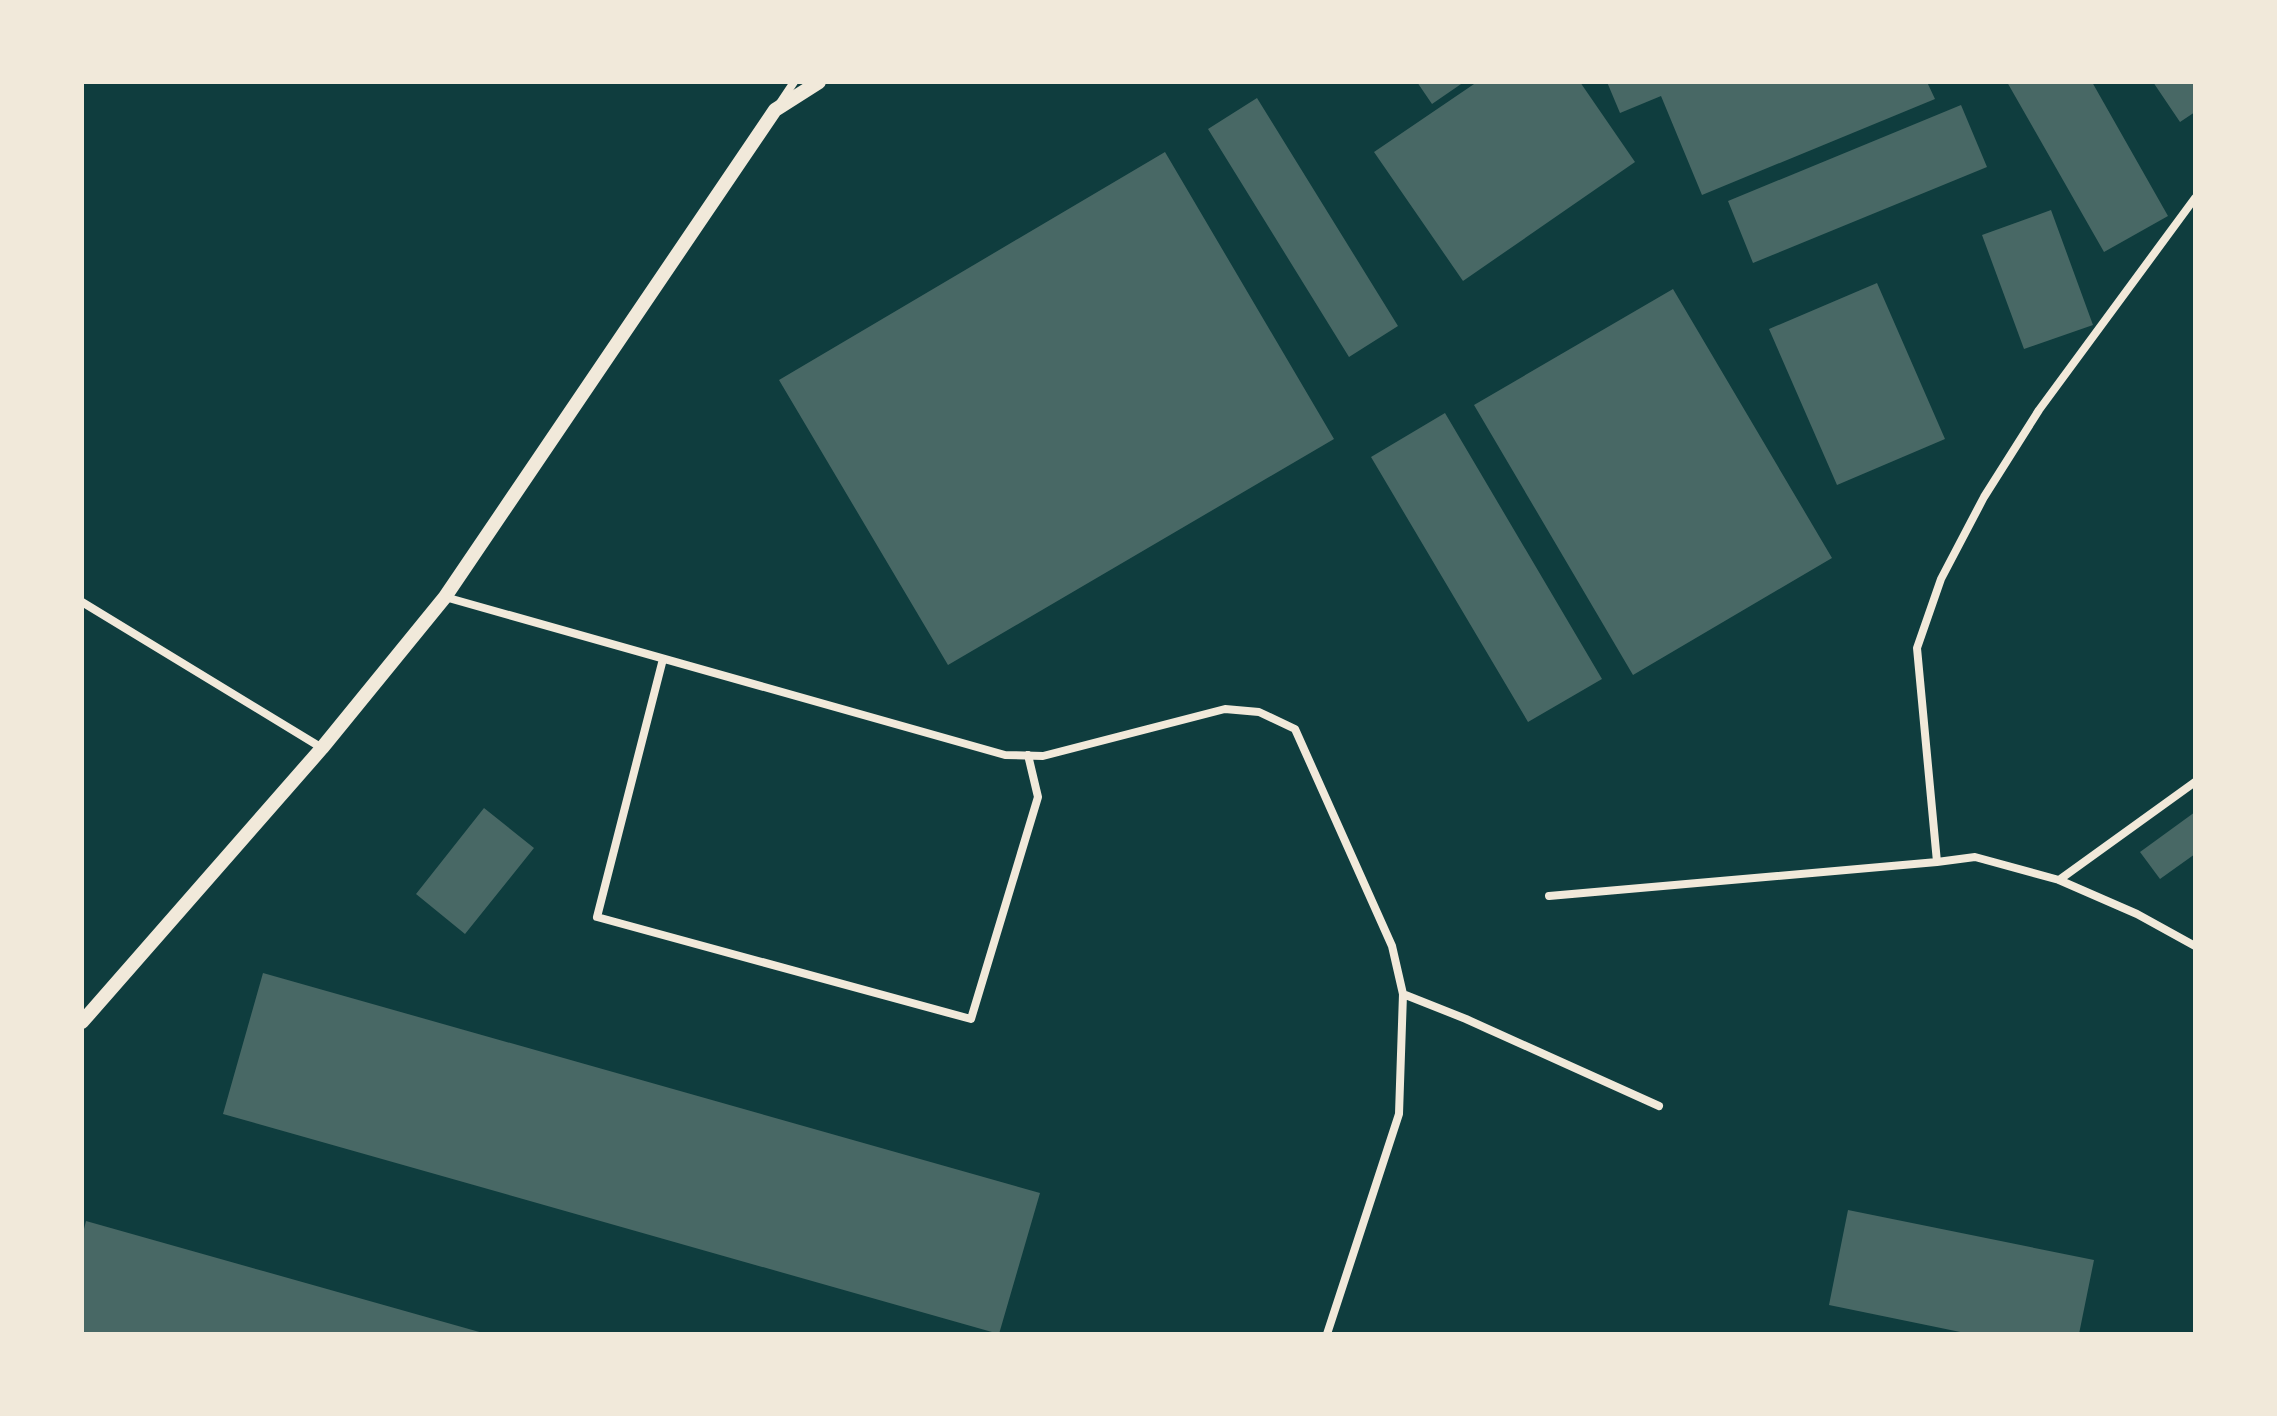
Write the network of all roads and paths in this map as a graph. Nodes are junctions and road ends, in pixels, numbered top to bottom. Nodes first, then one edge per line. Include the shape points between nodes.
1 (794, 82) edge
2 (819, 82) edge
3 (775, 110) junction
4 (2195, 198) edge
5 (445, 597) junction
6 (82, 602) edge
7 (663, 659) junction
8 (322, 748) junction
9 (1028, 755) junction
10 (2195, 782) edge
11 (1937, 862) junction
12 (2059, 880) junction
13 (1549, 896) dead end
14 (2195, 946) edge
15 (1403, 994) junction
16 (82, 1022) edge
17 (1659, 1106) dead end
18 (1327, 1334) edge

1 - 3 street
2 - 3 street
3 - 5 street
4 - 11 street via 2039,410 1941,579 1917,648
5 - 7 street
5 - 8 street
6 - 8 street
7 - 9 street via 1005,755
7 - 9 street via 597,917 971,1019 1038,797
8 - 16 street
9 - 15 street via 1043,756 1225,709 1259,712 1295,729 1392,946
10 - 12 street
11 - 12 street via 1975,857
11 - 13 street
12 - 14 street
15 - 17 street
15 - 18 street via 1399,1114

